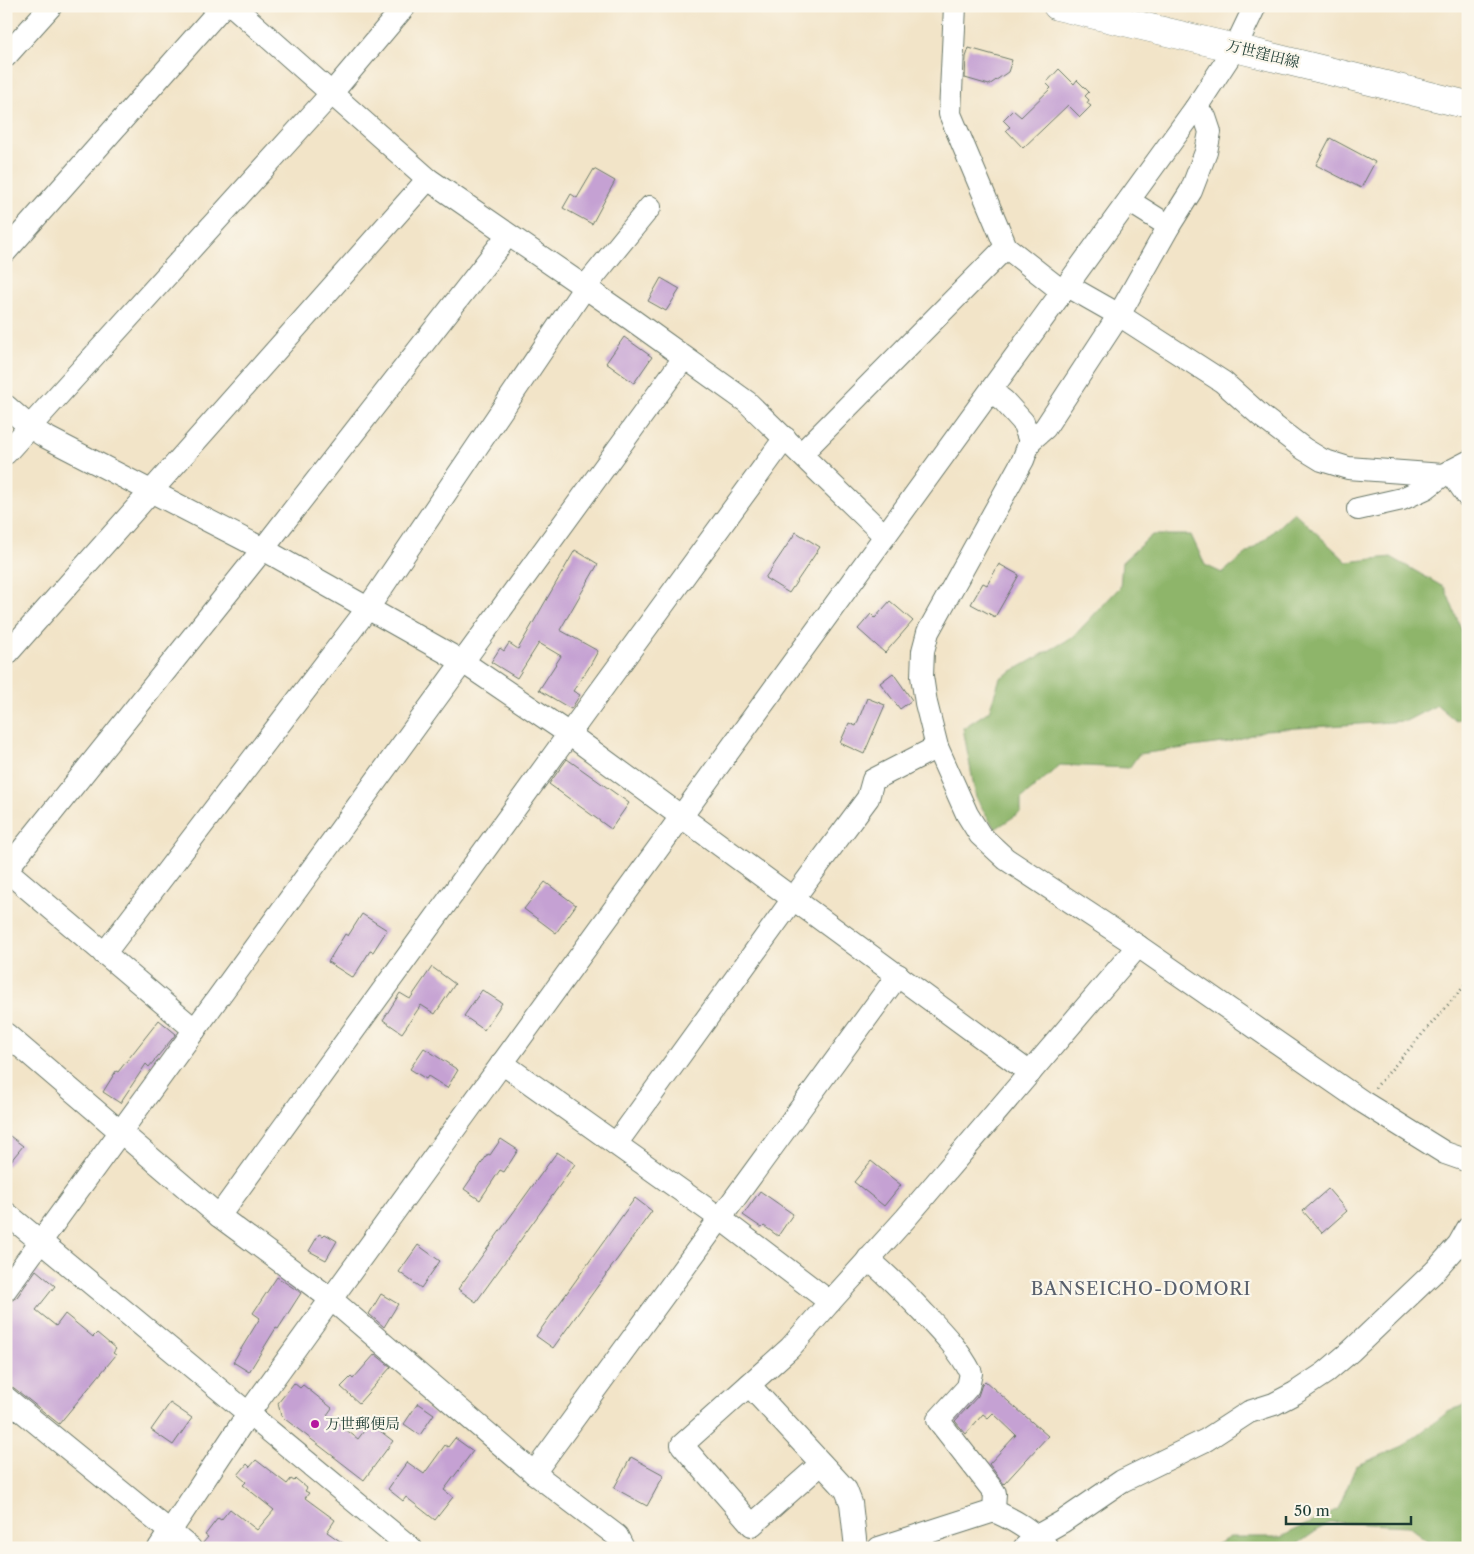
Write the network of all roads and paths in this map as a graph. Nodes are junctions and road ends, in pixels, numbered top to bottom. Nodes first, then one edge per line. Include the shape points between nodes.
1 (223, 6) edge
2 (233, 6) edge
3 (405, 6) edge
4 (955, 6) edge
5 (1057, 6) edge
6 (1255, 6) edge
7 (43, 9) edge
8 (1236, 48) junction
9 (6, 56) edge
10 (331, 94) junction
11 (1468, 105) edge
12 (1195, 109) junction
13 (428, 179) junction
14 (1129, 201) junction
15 (650, 207) dead end
16 (1169, 226) junction
17 (508, 234) junction
18 (1006, 247) junction
19 (6, 251) edge
20 (585, 287) junction
21 (1065, 289) junction
22 (1119, 315) junction
23 (684, 358) junction
24 (991, 391) junction
25 (6, 406) edge
26 (30, 427) junction
27 (785, 438) junction
28 (1030, 441) junction
29 (6, 453) edge
30 (801, 454) junction
31 (1454, 469) edge
32 (152, 492) junction
33 (1468, 497) edge
34 (1358, 509) dead end
35 (885, 536) junction
36 (262, 549) junction
37 (368, 608) junction
38 (6, 655) edge
39 (462, 662) junction
40 (569, 734) junction
41 (937, 748) junction
42 (681, 816) junction
43 (6, 870) edge
44 (793, 899) junction
45 (1138, 946) junction
46 (104, 954) junction
47 (898, 976) junction
48 (1468, 982) edge
49 (195, 1030) junction
50 (6, 1034) edge
51 (502, 1063) junction
52 (1030, 1073) junction
53 (1363, 1102) junction
54 (121, 1132) junction
55 (616, 1144) junction
56 (1468, 1161) edge
57 (6, 1213) edge
58 (219, 1216) junction
59 (721, 1219) junction
60 (1468, 1228) edge
61 (41, 1241) junction
62 (868, 1259) junction
63 (6, 1289) edge
64 (331, 1299) junction
65 (830, 1302) junction
66 (749, 1385) junction
67 (6, 1398) edge
68 (248, 1414) junction
69 (822, 1464) junction
70 (534, 1473) junction
71 (994, 1511) junction
72 (164, 1540) edge
73 (1036, 1544) edge
74 (190, 1548) edge
75 (411, 1548) edge
76 (623, 1548) edge
77 (856, 1548) edge
78 (879, 1548) edge

1 - 19 street
2 - 10 street
3 - 10 street
4 - 18 street via 950,114
5 - 8 main road, 万世窪田線
6 - 8 street
7 - 9 street
8 - 11 main road, 万世窪田線
8 - 12 street
10 - 13 street
10 - 26 street
12 - 14 street
12 - 16 street via 1205,117 1210,132 1206,152 1191,191
13 - 17 street
13 - 32 street
14 - 16 street
14 - 21 street
15 - 20 street
16 - 22 street
17 - 20 street
17 - 36 street
18 - 21 street
18 - 30 street
20 - 23 street
20 - 37 street
21 - 22 street
21 - 24 street
22 - 28 street via 1045,428
22 - 31 street via 1223,382 1262,416 1322,460 1348,468
23 - 27 street via 747,402
23 - 39 street
24 - 28 street via 1023,422
24 - 35 street
25 - 26 street
26 - 29 street
26 - 32 street
27 - 30 street
27 - 40 street
28 - 41 street via 1023,460 928,632 922,676
30 - 35 street
31 - 33 street
31 - 34 street via 1402,499
32 - 36 street
32 - 38 street
35 - 42 street
36 - 37 street
36 - 43 street
37 - 39 street
37 - 46 street
39 - 40 street
39 - 49 street
40 - 42 street
40 - 58 street
41 - 44 street via 873,780 868,798
41 - 45 street via 967,814 980,834 1006,859
42 - 44 street
42 - 51 street
43 - 46 street
44 - 47 street
44 - 55 street
45 - 52 street
45 - 53 street
46 - 49 street
47 - 52 street
47 - 59 street
48 - 53 path
49 - 54 street
50 - 54 street
51 - 55 street
51 - 64 street
52 - 62 street
53 - 56 street via 1445,1153
54 - 58 street
54 - 61 street
55 - 59 street
57 - 61 street
58 - 64 street
59 - 65 street
59 - 70 street
60 - 73 street via 1459,1244 1435,1271 1325,1373 1295,1393 1249,1412 1206,1440 1122,1481
61 - 63 street
61 - 68 street
62 - 65 street
62 - 71 street via 889,1276 937,1327 968,1367 971,1373 968,1387 938,1420 995,1493
64 - 68 street
64 - 70 street
65 - 66 street via 790,1348
66 - 69 street
66 - 69 street via 682,1445 752,1525
67 - 72 street
68 - 72 street
68 - 75 street
69 - 77 street via 846,1490 851,1503
70 - 76 street via 617,1536
71 - 73 street via 1015,1520
71 - 78 street
72 - 74 street

